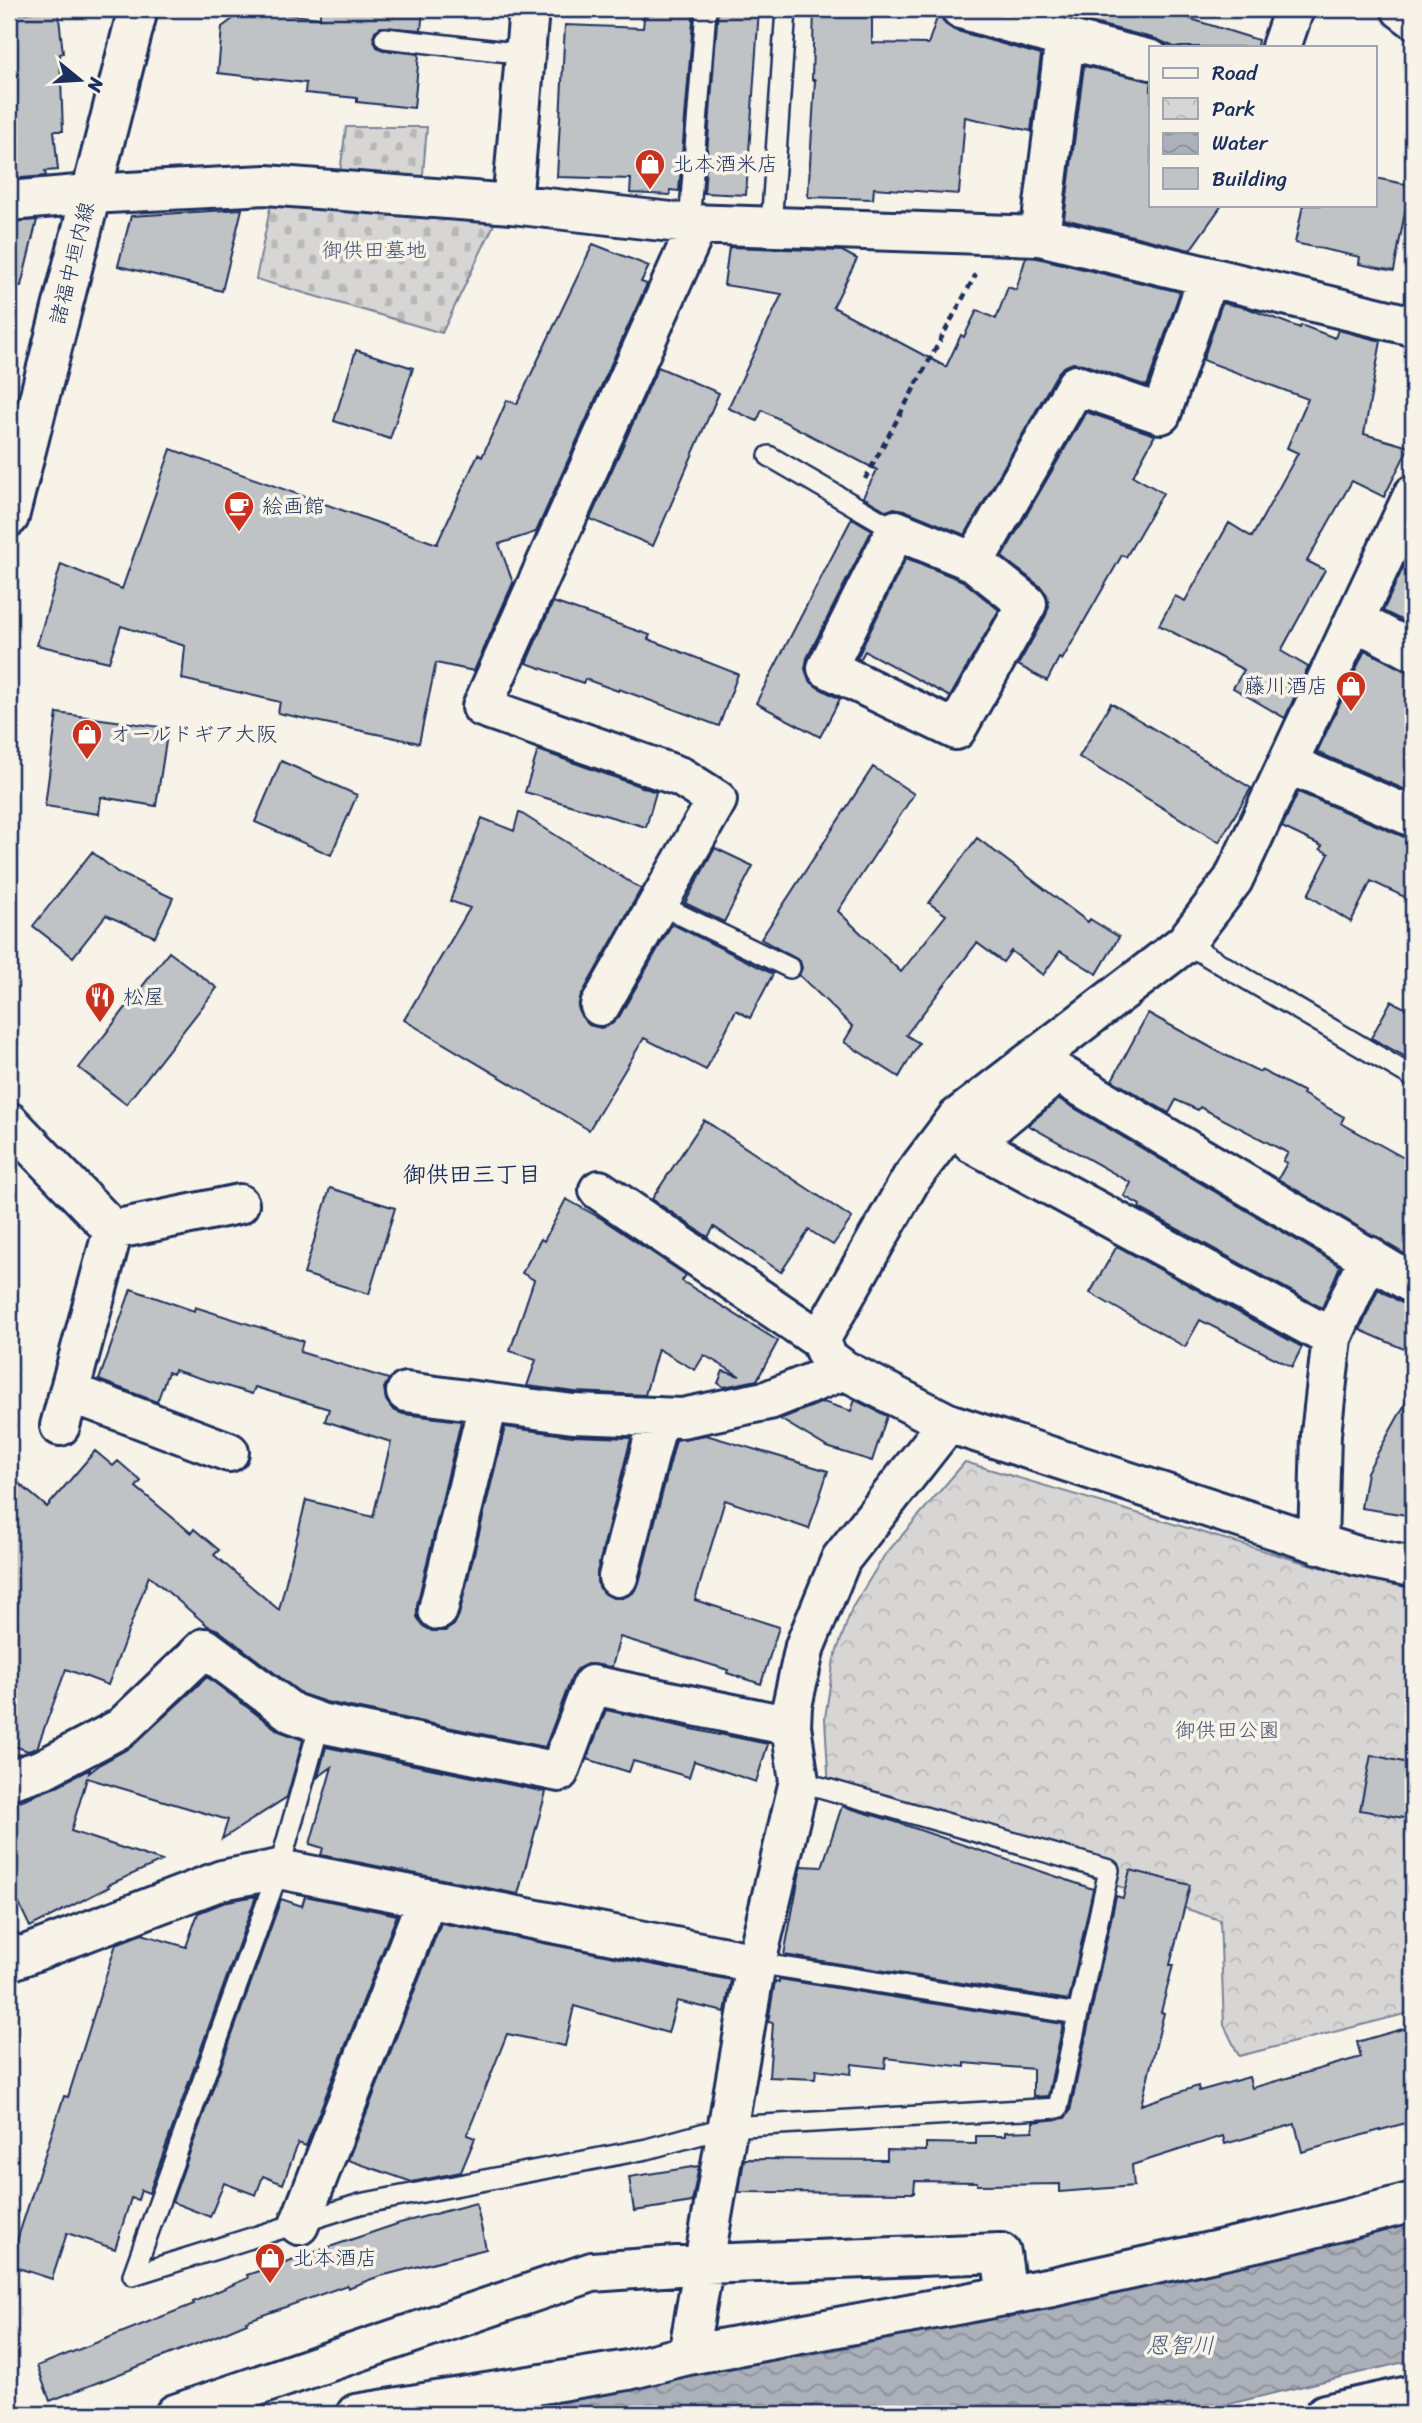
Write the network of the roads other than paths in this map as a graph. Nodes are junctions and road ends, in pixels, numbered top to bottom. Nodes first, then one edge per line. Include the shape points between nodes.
1 (138, 9) edge
2 (529, 9) edge
3 (786, 9) edge
4 (961, 9) edge
5 (1294, 9) edge
6 (1401, 9) edge
7 (706, 10) edge
8 (1413, 18) edge
9 (385, 38) dead end
10 (1065, 39) junction
11 (1282, 46) edge
12 (525, 54) junction
13 (1149, 60) edge
14 (89, 194) junction
15 (9, 201) edge
16 (512, 204) junction
17 (694, 224) junction
18 (771, 227) junction
19 (1040, 236) junction
20 (1208, 277) junction
21 (1413, 326) edge
22 (769, 456) dead end
23 (1413, 495) edge
24 (9, 517) edge
25 (897, 530) junction
26 (1405, 534) edge
27 (974, 562) junction
28 (1356, 621) junction
29 (1413, 651) edge
30 (1288, 764) junction
31 (1411, 810) edge
32 (658, 904) junction
33 (1185, 943) junction
34 (790, 968) dead end
35 (1131, 985) junction
36 (600, 1006) dead end
37 (1058, 1073) junction
38 (1413, 1077) edge
39 (9, 1122) edge
40 (599, 1190) dead end
41 (239, 1204) dead end
42 (113, 1230) junction
43 (1369, 1256) junction
44 (1413, 1283) edge
45 (1332, 1338) junction
46 (820, 1340) junction
47 (844, 1370) junction
48 (406, 1392) dead end
49 (488, 1404) junction
50 (659, 1417) junction
51 (948, 1423) junction
52 (229, 1452) dead end
53 (1318, 1545) junction
54 (1413, 1567) edge
55 (618, 1577) dead end
56 (438, 1610) dead end
57 (320, 1723) junction
58 (792, 1726) junction
59 (9, 1780) edge
60 (799, 1782) junction
61 (279, 1869) junction
62 (427, 1898) junction
63 (9, 1952) edge
64 (756, 1963) junction
65 (1078, 2014) junction
66 (727, 2127) junction
67 (1413, 2202) edge
68 (299, 2225) junction
69 (705, 2264) junction
70 (1007, 2296) junction
71 (688, 2355) junction
72 (1413, 2395) edge
73 (175, 2414) edge
74 (356, 2414) edge
75 (1325, 2414) edge

1 - 14 street, 諸福中垣内線
2 - 12 street
3 - 18 lane
4 - 10 street
5 - 11 street
6 - 8 street
7 - 17 lane
9 - 12 lane
10 - 13 street
10 - 19 street
12 - 16 street
14 - 15 street
14 - 16 street via 265,185
14 - 24 street, 諸福中垣内線
16 - 17 street
17 - 18 street
17 - 32 street via 482,707 681,777 717,800
18 - 19 street
19 - 20 street
20 - 21 street
20 - 27 street via 1161,414 1076,385
22 - 25 lane
23 - 26 street
25 - 27 street
25 - 27 street via 827,668 956,730 1027,604
26 - 28 street
28 - 29 street
28 - 30 street
30 - 31 street
30 - 33 street via 1233,880
32 - 34 lane
32 - 36 street
33 - 35 street
33 - 38 lane
35 - 37 street via 1142,1006
35 - 46 street via 957,1118 911,1179
37 - 43 street
37 - 45 street via 972,1143
39 - 42 street
40 - 46 street
41 - 42 street
42 - 52 street via 64,1409
43 - 44 street
43 - 45 street
45 - 53 street via 1321,1434
46 - 47 street via 828,1358
47 - 50 street via 769,1400 682,1418
47 - 51 street
48 - 49 street
49 - 50 street via 573,1414
49 - 56 street
50 - 55 street
51 - 53 street
51 - 58 street via 841,1559 805,1646
53 - 54 street
57 - 58 street via 559,1772 592,1685
57 - 59 street via 292,1713 205,1648 121,1728 43,1769
57 - 61 lane
58 - 60 street
60 - 64 street
60 - 65 lane via 1109,1870
61 - 62 street
61 - 63 street via 222,1880 12,1960
61 - 68 lane via 133,2274
62 - 64 street
62 - 68 street
64 - 65 lane
64 - 66 street
65 - 66 lane via 1058,2108
66 - 68 lane via 647,2149 360,2204
66 - 69 street
67 - 70 street via 1282,2236
69 - 70 street via 1001,2253
69 - 71 street
69 - 73 street via 592,2272
70 - 71 street
71 - 74 street via 628,2370
72 - 75 street

